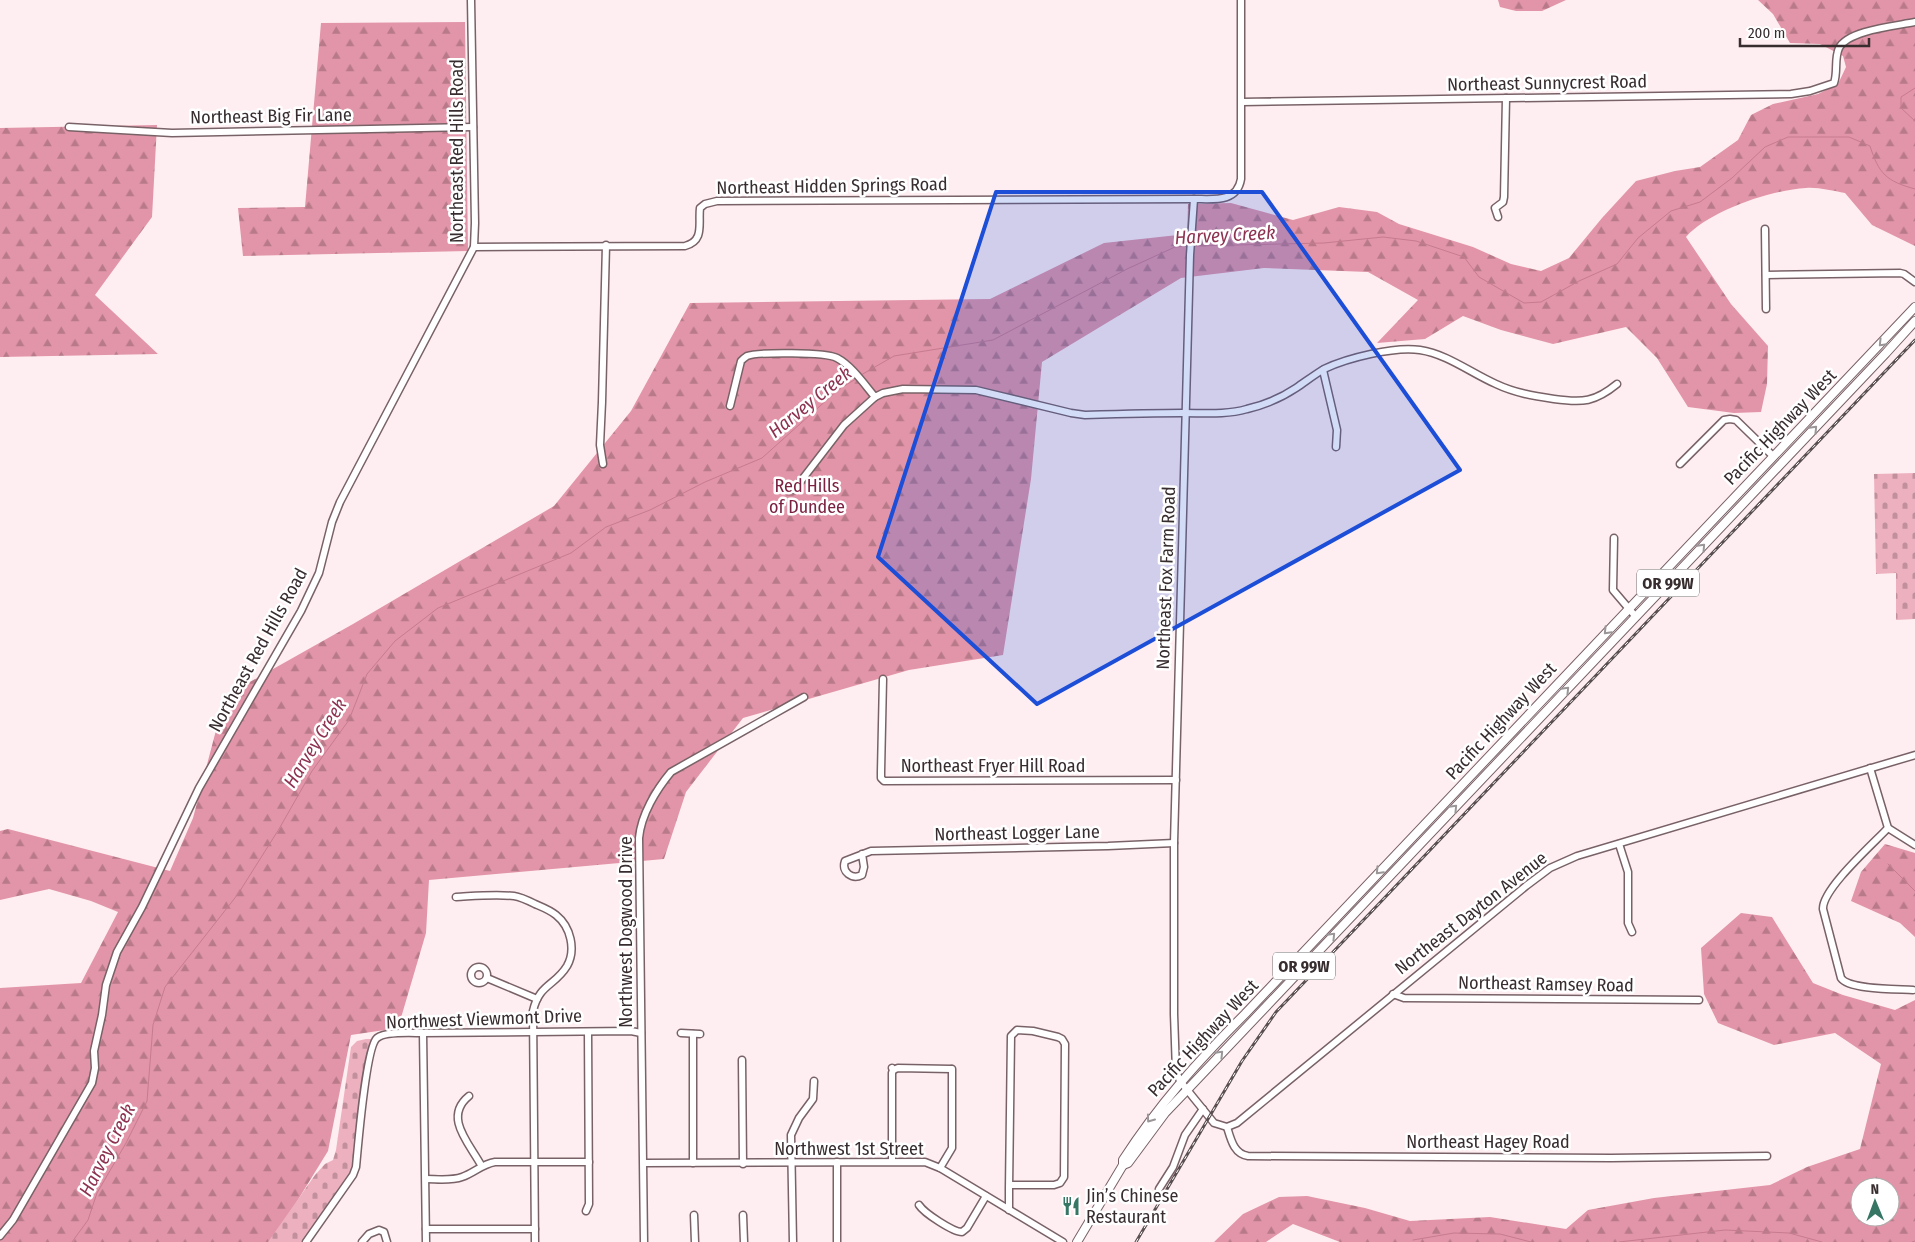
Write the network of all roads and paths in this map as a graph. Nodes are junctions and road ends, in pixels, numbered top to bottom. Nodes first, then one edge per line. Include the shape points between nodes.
1 (471, 0) edge
2 (1241, 0) edge
3 (1915, 22) edge
4 (1506, 98) junction
5 (1242, 102) junction
6 (69, 127) dead end
7 (473, 127) junction
8 (1194, 199) junction
9 (1498, 217) dead end
10 (1766, 229) dead end
11 (606, 245) junction
12 (474, 247) junction
13 (1766, 275) junction
14 (1915, 282) edge
15 (1915, 307) edge
16 (1766, 309) dead end
17 (1914, 323) edge
18 (1323, 370) junction
19 (1617, 384) dead end
20 (875, 397) junction
21 (730, 406) dead end
22 (1186, 413) junction
23 (1336, 447) dead end
24 (1773, 456) junction
25 (603, 464) dead end
26 (1680, 464) dead end
27 (794, 490) dead end
28 (1614, 538) dead end
29 (1628, 609) junction
30 (1636, 617) junction
31 (883, 679) dead end
32 (804, 697) dead end
33 (1915, 755) edge
34 (1870, 768) junction
35 (1176, 780) junction
36 (1888, 828) junction
37 (1174, 843) junction
38 (1619, 844) junction
39 (1915, 845) edge
40 (862, 854) dead end
41 (456, 897) dead end
42 (1632, 932) dead end
43 (487, 978) dead end
44 (1913, 990) dead end
45 (1393, 994) junction
46 (536, 999) junction
47 (1699, 1000) dead end
48 (533, 1032) junction
49 (588, 1032) junction
50 (423, 1033) junction
51 (641, 1033) junction
52 (681, 1034) dead end
53 (742, 1060) dead end
54 (814, 1081) dead end
55 (1180, 1082) junction
56 (1187, 1090) junction
57 (469, 1096) dead end
58 (1203, 1109) junction
59 (1227, 1127) junction
60 (1767, 1156) dead end
61 (892, 1161) junction
62 (534, 1162) junction
63 (589, 1162) junction
64 (837, 1162) junction
65 (644, 1163) junction
66 (693, 1163) junction
67 (791, 1163) junction
68 (743, 1164) junction
69 (1123, 1165) junction
70 (481, 1166) junction
71 (940, 1168) junction
72 (426, 1179) junction
73 (1009, 1185) junction
74 (1159, 1189) dead end
75 (986, 1196) junction
76 (919, 1205) dead end
77 (1008, 1210) junction
78 (586, 1211) dead end
79 (694, 1215) dead end
80 (743, 1215) dead end
81 (426, 1229) junction
82 (535, 1229) junction
83 (0, 1236) edge
84 (306, 1242) edge
85 (362, 1242) edge
86 (387, 1242) edge
87 (426, 1242) edge
88 (535, 1242) edge
89 (644, 1242) edge
90 (695, 1242) edge
91 (744, 1242) edge
92 (793, 1242) edge
93 (837, 1242) edge
94 (1063, 1242) edge
95 (1077, 1242) edge

1 - 7 street, Northeast Red Hills Road
2 - 5 street
3 - 4 street, Northeast Sunnycrest Road via 1848,38 1839,49 1834,82 1810,92 1770,96
4 - 5 street, Northeast Sunnycrest Road
4 - 9 street via 1504,197 1494,208
5 - 8 street via 1239,189 1224,198
6 - 7 street, Northeast Big Fir Lane via 172,133
7 - 12 street, Northeast Red Hills Road
8 - 11 street, Northeast Hidden Springs Road via 717,201 700,208 700,233 690,245
8 - 22 street, Northeast Fox Farm Road
10 - 13 street
11 - 12 street, Northeast Hidden Springs Road
11 - 25 street via 600,445
12 - 83 street, Northeast Red Hills Road via 340,502 319,572 301,611 198,788 142,907 123,939 106,985 94,1051 92,1083 13,1220
13 - 14 street via 1900,273
13 - 16 street
15 -> 24 main road, Pacific Highway West / OR 99W
30 -> 17 main road, Pacific Highway West / OR 99W
18 - 19 street via 1360,357 1417,350 1438,355 1497,384 1531,396 1592,400
18 - 22 street via 1281,397 1248,409 1219,414
18 - 23 street via 1338,430
20 - 21 street via 844,363 830,355 775,354 746,357 739,365
20 - 22 street via 903,389 966,389 991,392 1078,414
20 - 27 street via 840,430
22 - 35 street, Northeast Fox Farm Road
24 - 26 street via 1736,420 1730,419 1724,420
24 - 29 main road, Pacific Highway West / OR 99W
28 - 29 street via 1613,590
29 - 30 street
29 -> 55 main road, Pacific Highway West / OR 99W
56 -> 30 main road, Pacific Highway West / OR 99W
31 - 35 street, Northeast Fryer Hill Road via 881,772 884,781
32 - 51 street, Northwest Dogwood Drive via 671,772 644,818 639,838
33 - 34 street, Northeast Dayton Avenue
34 - 36 street
34 - 38 street, Northeast Dayton Avenue
35 - 37 street, Northeast Fox Farm Road
36 - 39 street
36 - 44 street via 1836,883 1825,897 1823,909 1844,982
37 - 40 street, Northeast Logger Lane via 884,850
37 - 55 street, Northeast Fox Farm Road via 1174,1014 1176,1071
38 - 42 street via 1628,872 1628,923
38 - 45 street, Northeast Dayton Avenue via 1567,859 1550,868
41 - 46 street via 515,896 555,914 561,920 570,936 570,960
43 - 46 street
45 - 47 street, Northeast Ramsey Road via 1404,998
45 - 59 street, Northeast Dayton Avenue via 1248,1114
46 - 48 street
48 - 49 street, Northwest Viewmont Drive
48 - 50 street, Northwest Viewmont Drive
48 - 62 street
49 - 51 street, Northwest Viewmont Drive
49 - 63 street
50 - 72 street
50 - 84 street, Northwest Viewmont Drive via 384,1034 375,1041 353,1175
51 - 65 street, Northwest Dogwood Drive
52 - 66 street via 697,1034
53 - 68 street
54 - 67 street via 813,1099 794,1127
55 - 56 street
55 -> 69 main road, Pacific Highway West / OR 99W via 1143,1129
56 - 58 street
56 - 69 main road, Pacific Highway West / OR 99W via 1165,1113 1128,1163
57 - 70 street via 459,1108 458,1123
58 - 59 street via 1214,1123
58 - 74 street via 1185,1135 1174,1167
59 - 60 street, Northeast Hagey Road via 1236,1151 1248,1156
61 - 64 street, Northwest 1st Street
61 - 71 street, Northwest 1st Street via 925,1162
61 - 71 street via 893,1069 952,1069 952,1148
62 - 63 street
62 - 70 street via 495,1162
62 - 82 street
63 - 78 street via 589,1204
64 - 67 street, Northwest 1st Street
64 - 93 street
65 - 66 street, Northwest 1st Street
65 - 89 street, Northwest Dogwood Drive
66 - 68 street, Northwest 1st Street
67 - 68 street, Northwest 1st Street
67 - 92 street
69 - 95 main road, Pacific Highway West / OR 99W
70 - 72 street via 458,1179
71 - 75 street, Northwest 1st Street
72 - 81 street
73 - 73 street via 1010,1036 1017,1030 1024,1030 1062,1039 1065,1044 1064,1177 1054,1185
73 - 77 street
75 - 76 street via 962,1232
75 - 77 street, Northwest 1st Street
77 - 94 street, Northwest 1st Street
79 - 90 street
80 - 91 street
81 - 82 street
81 - 87 street
82 - 88 street
85 - 86 street via 379,1230 384,1232

